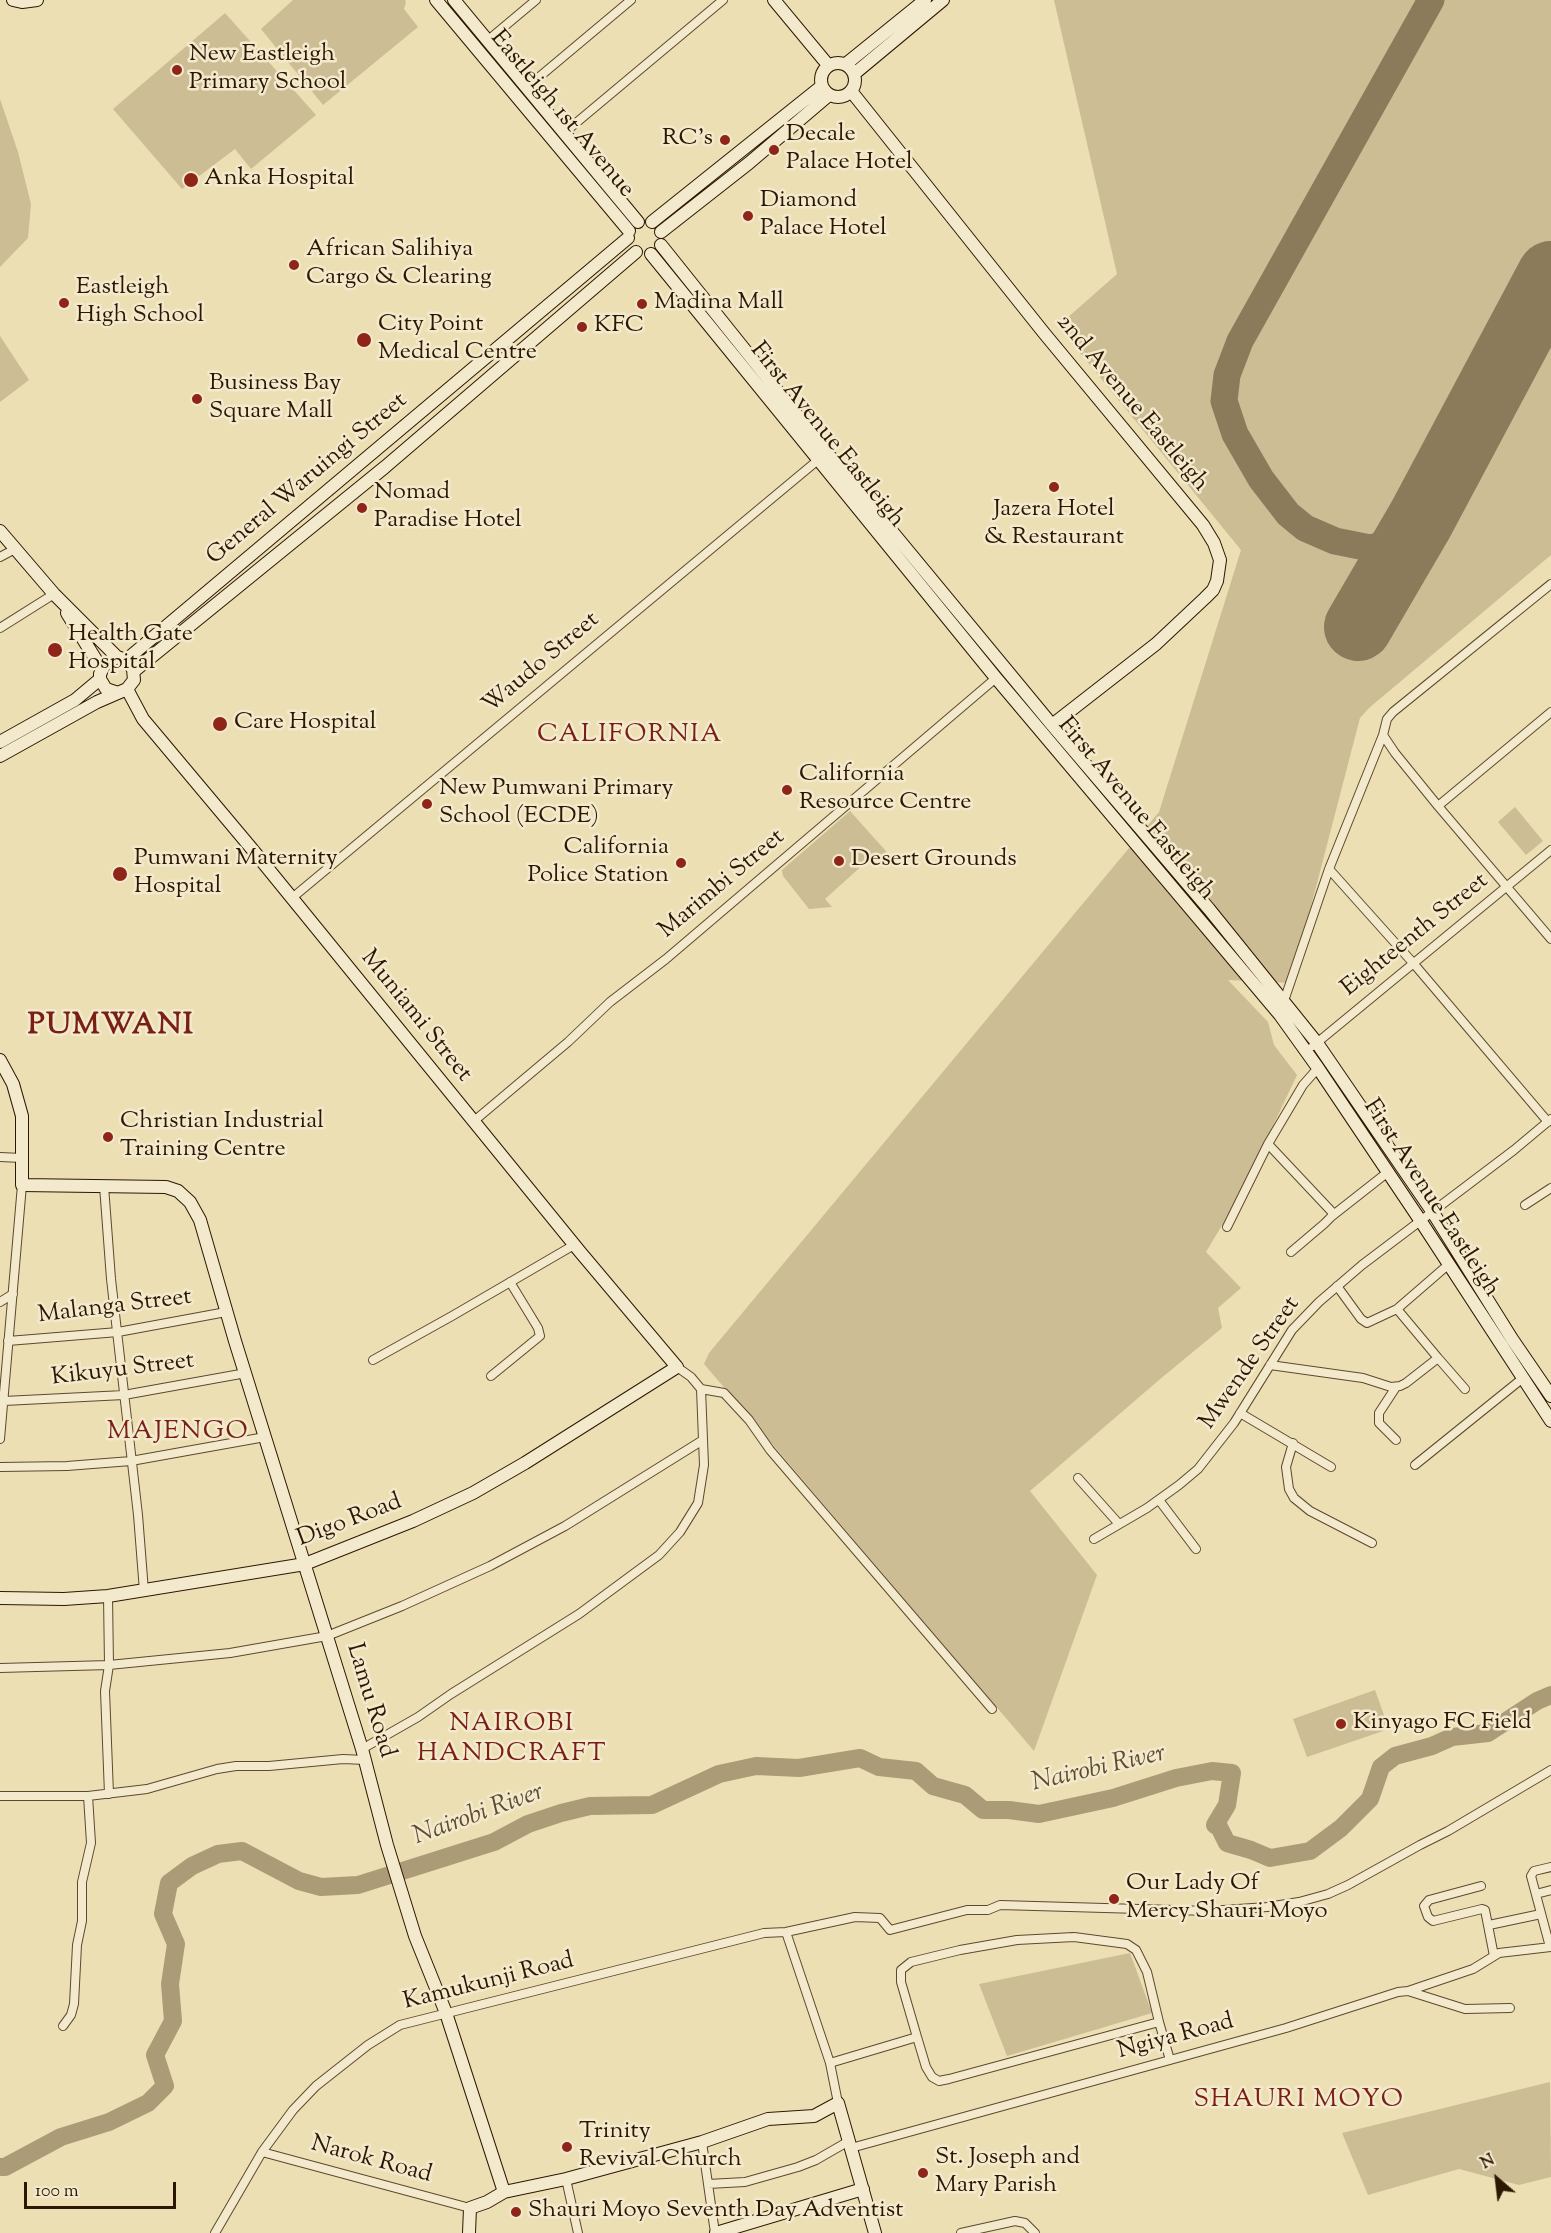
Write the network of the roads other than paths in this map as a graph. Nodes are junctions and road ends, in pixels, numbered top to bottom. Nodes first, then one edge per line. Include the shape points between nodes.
1 (13, 0) edge
2 (37, 0) edge
3 (436, 0) edge
4 (454, 0) edge
5 (536, 0) edge
6 (631, 0) edge
7 (723, 0) edge
8 (774, 0) edge
9 (925, 0) edge
10 (943, 0) edge
11 (487, 41) junction
12 (828, 65) junction
13 (850, 69) junction
14 (526, 88) junction
15 (825, 90) junction
16 (850, 92) junction
17 (564, 133) junction
18 (652, 222) junction
19 (632, 230) junction
20 (662, 232) junction
21 (661, 245) junction
22 (636, 252) junction
23 (651, 254) junction
24 (372, 453) junction
25 (818, 460) junction
26 (385, 467) junction
27 (0, 531) edge
28 (15, 549) junction
29 (0, 557) edge
30 (1551, 584) edge
31 (54, 594) junction
32 (0, 628) edge
33 (126, 663) junction
34 (101, 674) junction
35 (996, 678) junction
36 (123, 691) junction
37 (1551, 712) edge
38 (1053, 725) junction
39 (1383, 735) junction
40 (0, 742) edge
41 (0, 756) edge
42 (1438, 806) junction
43 (1551, 850) edge
44 (1329, 869) junction
45 (1507, 887) junction
46 (292, 898) junction
47 (1551, 939) edge
48 (1414, 964) junction
49 (1284, 1001) junction
50 (1317, 1043) junction
51 (1306, 1051) junction
52 (0, 1060) edge
53 (1318, 1068) junction
54 (1549, 1120) edge
55 (474, 1121) junction
56 (1268, 1144) junction
57 (0, 1157) edge
58 (22, 1158) junction
59 (1388, 1172) junction
60 (22, 1185) junction
61 (104, 1186) junction
62 (1551, 1188) edge
63 (1525, 1205) dead end
64 (1432, 1211) junction
65 (1332, 1216) junction
66 (1420, 1220) junction
67 (1227, 1227) dead end
68 (574, 1245) junction
69 (1291, 1252) dead end
70 (1449, 1264) junction
71 (510, 1282) junction
72 (1337, 1286) junction
73 (13, 1294) junction
74 (0, 1302) edge
75 (1397, 1309) junction
76 (226, 1312) junction
77 (118, 1332) junction
78 (8, 1341) junction
79 (1438, 1358) junction
80 (373, 1360) dead end
81 (1270, 1365) junction
82 (677, 1367) junction
83 (246, 1373) junction
84 (491, 1376) dead end
85 (1523, 1378) junction
86 (1396, 1387) junction
87 (701, 1389) junction
88 (1464, 1389) dead end
89 (124, 1395) junction
90 (1551, 1396) edge
91 (4, 1401) junction
92 (1240, 1413) junction
93 (1551, 1421) edge
94 (265, 1437) junction
95 (0, 1438) edge
96 (703, 1440) junction
97 (1396, 1440) dead end
98 (1293, 1443) junction
99 (131, 1461) junction
100 (1415, 1466) dead end
101 (0, 1467) edge
102 (1331, 1467) dead end
103 (1078, 1478) dead end
104 (1159, 1500) junction
105 (1119, 1524) junction
106 (1094, 1539) dead end
107 (1372, 1543) dead end
108 (1196, 1549) dead end
109 (304, 1564) junction
110 (144, 1591) junction
111 (108, 1596) junction
112 (0, 1598) edge
113 (327, 1636) junction
114 (109, 1665) junction
115 (0, 1668) edge
116 (992, 1709) dead end
117 (364, 1754) junction
118 (1551, 1770) edge
119 (109, 1794) junction
120 (0, 1796) edge
121 (88, 1796) junction
122 (1551, 1867) edge
123 (1481, 1886) dead end
124 (1551, 1890) edge
125 (1536, 1894) junction
126 (1541, 1914) junction
127 (1489, 1925) junction
128 (786, 1932) junction
129 (1550, 1947) edge
130 (1494, 1956) junction
131 (1408, 1991) junction
132 (1510, 2008) dead end
133 (447, 2013) junction
134 (1159, 2022) junction
135 (63, 2026) dead end
136 (917, 2037) junction
137 (1170, 2060) junction
138 (830, 2063) junction
139 (838, 2103) junction
140 (702, 2142) junction
141 (850, 2145) junction
142 (262, 2152) junction
143 (566, 2179) junction
144 (708, 2184) junction
145 (864, 2189) junction
146 (504, 2192) junction
147 (470, 2208) junction
148 (215, 2233) edge
149 (469, 2233) edge
150 (578, 2233) edge
151 (716, 2233) edge
152 (875, 2233) edge
153 (961, 2233) edge
154 (1035, 2233) edge

1 - 2 main road
3 - 19 main road, Eastleigh 1st Avenue
4 - 11 main road, Eastleigh 1st Avenue
5 - 11 street
6 - 14 street
7 - 17 street
8 - 12 main road
9 - 13 main road
10 - 13 main road
11 - 14 main road, Eastleigh 1st Avenue
12 - 13 main road via 837,62
12 - 15 main road via 821,74
13 - 16 main road via 855,83
14 - 17 main road, Eastleigh 1st Avenue
15 - 16 main road via 840,97
15 - 18 main road
15 - 20 main road via 749,163
16 - 38 main road, 2nd Avenue Eastleigh via 1203,525 1220,560 1217,581 1205,598 1156,644
17 - 19 main road, Eastleigh 1st Avenue
18 - 19 main road
18 - 20 main road
19 - 22 main road via 629,244
19 - 24 main road, General Waruingi Street
20 - 21 main road
21 - 23 main road
21 - 38 main road, First Avenue Eastleigh
22 - 23 main road
22 - 26 main road, General Waruingi Street
23 - 25 main road, First Avenue Eastleigh
24 - 26 main road
24 - 33 main road, General Waruingi Street
25 - 35 main road, First Avenue Eastleigh
25 - 46 street, Waudo Street
26 - 33 main road, General Waruingi Street
27 - 28 main road
28 - 29 street
28 - 31 main road
30 - 39 street via 1387,719
31 - 32 street
31 - 33 main road
31 - 34 main road
33 - 34 main road via 109,660
33 - 36 main road via 134,680
34 - 36 main road via 106,689
34 - 40 main road via 75,700
35 - 51 main road, First Avenue Eastleigh
35 - 55 street, Marimbi Street
36 - 41 main road
36 - 46 main road, Muniami Street
37 - 42 street
38 - 49 main road, First Avenue Eastleigh
39 - 42 street
39 - 44 street
42 - 45 street
43 - 45 street, Eighteenth Street
44 - 48 street
44 - 49 street
45 - 47 street
45 - 48 street, Eighteenth Street
46 - 55 main road, Muniami Street
48 - 50 street, Eighteenth Street
48 - 54 street
49 - 50 main road, First Avenue Eastleigh
50 - 51 street, Eighteenth Street
50 - 64 main road, First Avenue Eastleigh
51 - 53 main road, First Avenue Eastleigh
52 - 58 main road via 19,1100
53 - 56 street via 1303,1085
53 - 59 main road, First Avenue Eastleigh
54 - 64 street, Mwende Street
55 - 68 main road, Muniami Street
56 - 65 street
56 - 67 street
57 - 58 street
58 - 60 main road
59 - 65 street
59 - 66 main road, First Avenue Eastleigh
60 - 61 main road, Lamu Road
60 - 73 street
61 - 76 main road, Lamu Road via 166,1187 190,1202 200,1220
61 - 77 street
62 - 63 street
64 - 66 street, Mwende Street
64 - 90 main road, First Avenue Eastleigh
65 - 69 street
66 - 70 main road, First Avenue Eastleigh
66 - 72 street, Mwende Street
68 - 71 street
68 - 82 main road, Muniami Street
70 - 75 street
70 - 85 main road, First Avenue Eastleigh
71 - 80 street
71 - 84 street via 540,1336
72 - 75 street via 1367,1323
72 - 81 street, Mwende Street via 1292,1330
73 - 74 street
73 - 78 street
75 - 79 street
76 - 77 street, Malanga Street
76 - 83 main road, Lamu Road
77 - 78 street, Malanga Street
77 - 89 street
78 - 91 street
79 - 86 street
79 - 88 street
81 - 86 street via 1363,1378
81 - 92 street, Mwende Street
82 - 87 street
82 - 109 main road, Digo Road via 473,1493
83 - 89 street, Kikuyu Street
83 - 94 main road, Lamu Road
85 - 93 main road, First Avenue Eastleigh
85 - 100 street
86 - 97 street via 1379,1413 1379,1423
87 - 96 street
87 - 116 street via 724,1393 749,1420 770,1450
89 - 91 street, Kikuyu Street
89 - 99 street
91 - 95 street
92 - 98 street
92 - 104 street, Mwende Street via 1198,1469
94 - 99 street
94 - 109 main road, Lamu Road
96 - 113 street via 575,1520 490,1566
96 - 117 street via 698,1503 659,1555 579,1614
98 - 102 street
98 - 107 street via 1286,1467 1294,1498 1310,1511
99 - 101 street
99 - 110 street
103 - 105 street
104 - 105 street, Mwende Street
104 - 108 street
105 - 106 street, Mwende Street
109 - 110 main road, Digo Road
109 - 113 main road, Lamu Road
110 - 111 main road, Digo Road
111 - 112 main road, Digo Road
111 - 114 street
113 - 114 street via 230,1653
113 - 117 main road, Lamu Road
114 - 115 street
114 - 119 street via 105,1691
117 - 119 street via 343,1760 236,1766 147,1789
117 - 133 main road, Lamu Road via 415,1936
118 - 128 street, Kamukunji Road via 1448,1832 1348,1885 1299,1902 1209,1911 1000,1905 890,1930 880,1918 855,1917
119 - 121 street
120 - 121 street
121 - 135 street via 91,1843 82,1882 74,2004
122 - 125 street via 1532,1873
123 - 127 street via 1429,1900 1424,1906 1433,1921 1482,1909
124 - 125 street
125 - 126 street
126 - 127 street
126 - 129 street
127 - 130 street
128 - 133 street, Kamukunji Road via 758,1935
128 - 138 street
129 - 130 street
130 - 131 street via 1473,1968
131 - 132 street, Ngiya Road via 1466,2009
131 - 137 street, Ngiya Road via 1386,1994 1286,2028
133 - 142 street, Kamukunji Road via 400,2025 368,2045 316,2086
133 - 146 main road, Lamu Road
134 - 136 street via 939,2081 926,2067
134 - 136 street via 1136,1950 1127,1944 1074,1937 960,1950 911,1962 901,1970 901,1982
134 - 137 street
136 - 138 street
137 - 141 street, Ngiya Road
138 - 139 street
139 - 140 main road via 814,2116 768,2120
139 - 141 main road
140 - 143 main road
140 - 144 street
141 - 144 street, Ngiya Road via 798,2167 745,2182
141 - 145 main road
142 - 147 street, Narok Road
142 - 148 street, Kamukunji Road
143 - 146 main road
143 - 150 street
144 - 151 street
145 - 151 main road
145 - 152 main road
146 - 147 main road
147 - 149 main road
153 - 154 street via 1015,2221 1025,2223

